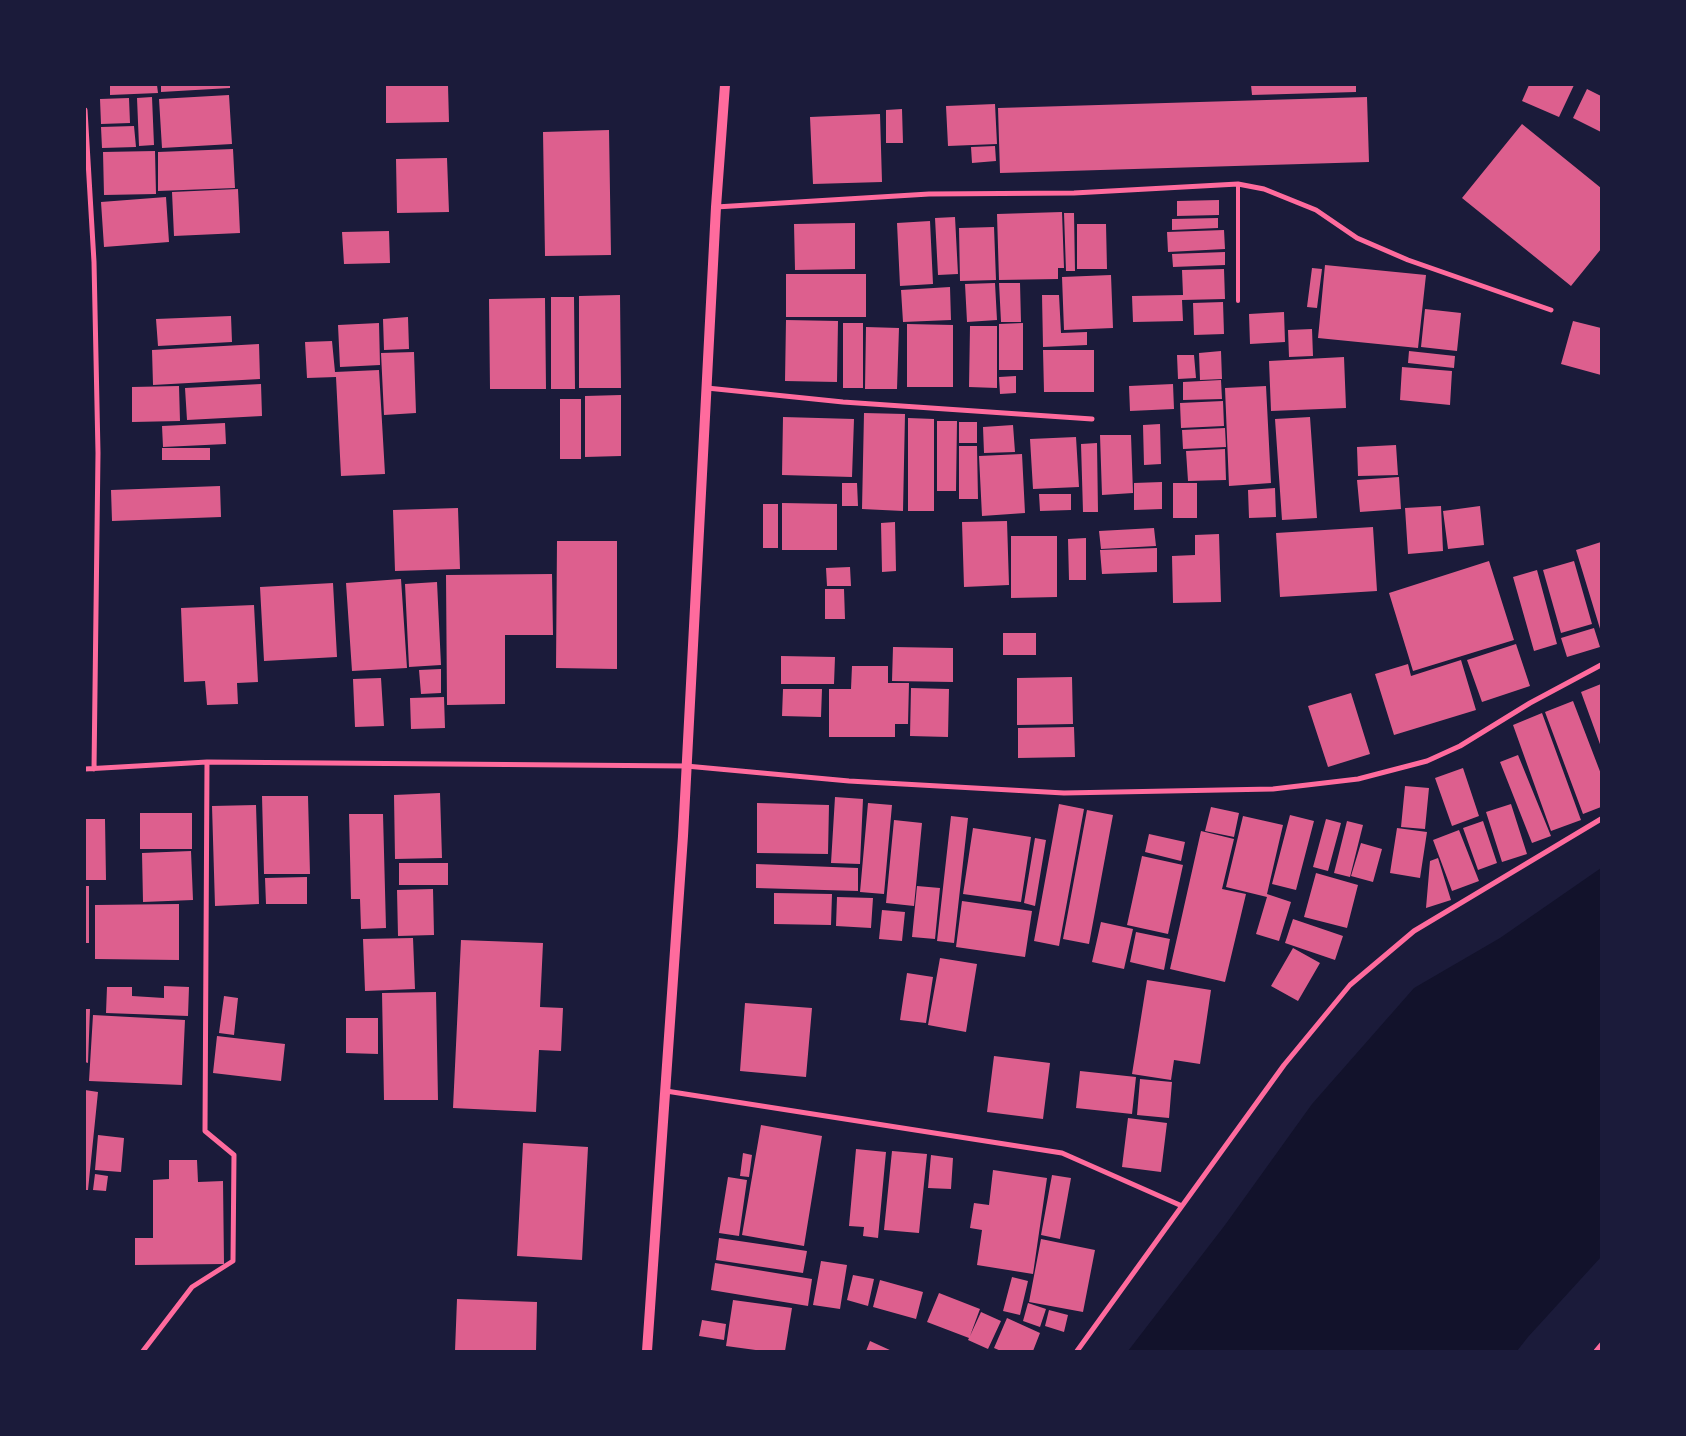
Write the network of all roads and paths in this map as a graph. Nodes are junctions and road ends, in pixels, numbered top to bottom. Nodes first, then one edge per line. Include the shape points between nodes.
1 (725, 85) edge
2 (85, 110) edge
3 (1238, 184) junction
4 (716, 207) junction
5 (1238, 301) dead end
6 (1551, 310) dead end
7 (706, 388) junction
8 (1092, 419) dead end
9 (1601, 664) edge
10 (207, 762) junction
11 (686, 766) junction
12 (85, 769) edge
13 (94, 769) junction
14 (1601, 819) edge
15 (665, 1091) junction
16 (1182, 1206) junction
17 (1601, 1345) edge
18 (143, 1351) edge
19 (647, 1351) edge
20 (1077, 1351) edge
21 (1596, 1351) edge

1 - 4 main road
2 - 13 street via 94,262 98,453
3 - 4 street via 1074,193 929,194
3 - 5 lane
3 - 6 street via 1264,189 1316,210 1357,238 1408,260
4 - 7 main road
7 - 8 street via 843,402
7 - 11 main road
9 - 11 street via 1460,746 1427,761 1358,779 1316,785 1273,789 1064,793 850,781
10 - 11 street
10 - 13 street
10 - 18 street via 205,1131 234,1155 233,1261 192,1287
11 - 15 main road
12 - 13 street
14 - 16 street via 1414,931 1350,985 1284,1065
15 - 16 street via 1062,1153
15 - 19 main road
16 - 20 street
17 - 21 street

